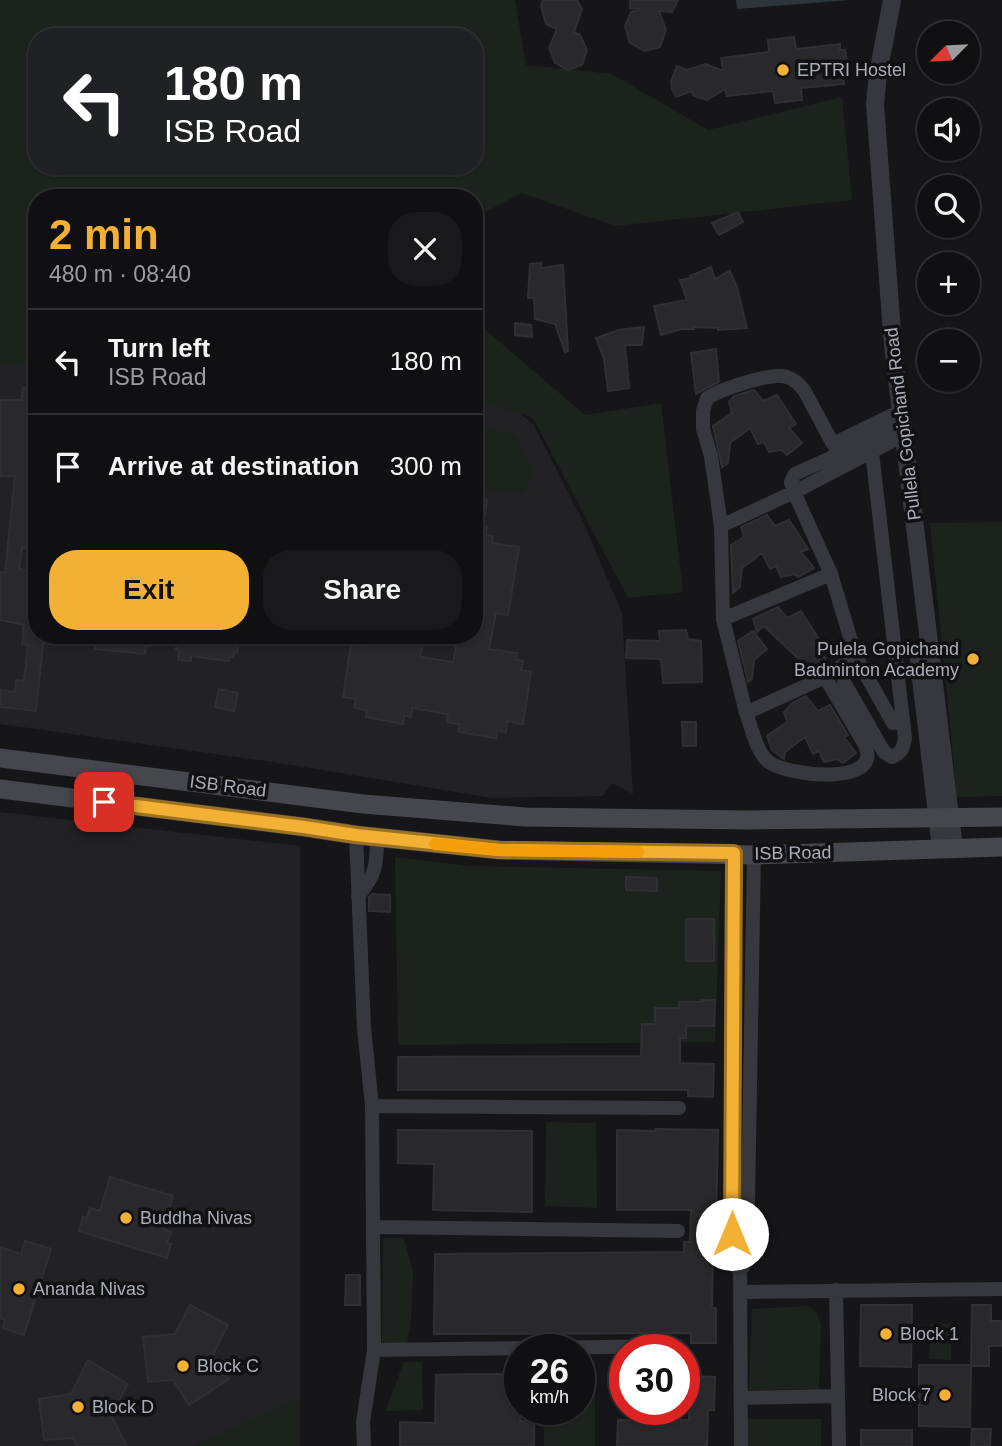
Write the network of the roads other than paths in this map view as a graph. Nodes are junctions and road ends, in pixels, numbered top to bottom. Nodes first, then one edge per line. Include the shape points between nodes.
1 (883, 0) edge
2 (892, 0) edge
3 (894, 418) junction
4 (872, 452) junction
5 (839, 455) junction
6 (798, 490) junction
7 (721, 527) junction
8 (912, 549) junction
9 (831, 574) junction
10 (723, 619) junction
11 (856, 657) junction
12 (825, 677) junction
13 (844, 682) dead end
14 (746, 713) junction
15 (903, 722) junction
16 (7, 759) edge
17 (6, 790) edge
18 (1002, 817) edge
19 (943, 818) junction
20 (356, 835) junction
21 (377, 838) junction
22 (1002, 847) edge
23 (948, 848) junction
24 (744, 854) junction
25 (358, 896) junction
26 (372, 1106) junction
27 (679, 1108) dead end
28 (373, 1227) junction
29 (678, 1231) dead end
30 (1002, 1289) edge
31 (836, 1290) junction
32 (740, 1292) junction
33 (609, 1347) edge
34 (374, 1350) junction
35 (837, 1396) junction
36 (741, 1398) junction
37 (364, 1446) edge
38 (741, 1446) edge
39 (839, 1446) edge

1 - 3 street, Pullela Gopichand Road via 867,104
2 - 3 street, Pullela Gopichand Road via 875,104
3 - 4 street
3 - 5 street
3 - 8 street, Pullela Gopichand Road
3 - 8 street, Pullela Gopichand Road
4 - 5 street
4 - 15 street
5 - 6 street via 793,476 791,482
5 - 7 street via 798,382 776,376 707,398 703,429
6 - 7 street
6 - 9 street
7 - 10 street
8 - 19 street, Pullela Gopichand Road
9 - 10 street
9 - 11 street
10 - 14 street
11 - 12 street
11 - 15 street via 893,723
12 - 14 street
12 - 14 street via 869,754 862,767 826,775 775,765 766,760 757,744
13 - 15 street via 888,756 903,749
16 - 17 main road
16 - 19 main road, ISB Road via 363,804 525,817
17 - 20 main road, ISB Road
18 - 19 main road, ISB Road
19 - 23 street, Pullela Gopichand Road
20 - 21 main road, ISB Road
20 - 25 street
21 - 24 main road, ISB Road via 499,850
21 - 25 street via 373,876
22 - 23 main road, ISB Road
23 - 24 main road, ISB Road
24 - 32 street via 747,1261 740,1271
25 - 26 street
26 - 27 street
26 - 28 street
28 - 29 street
28 - 34 street
30 - 31 street
31 - 32 street
31 - 35 street
32 - 36 street
33 - 34 street
34 - 37 street
35 - 36 street
35 - 39 street
36 - 38 street

